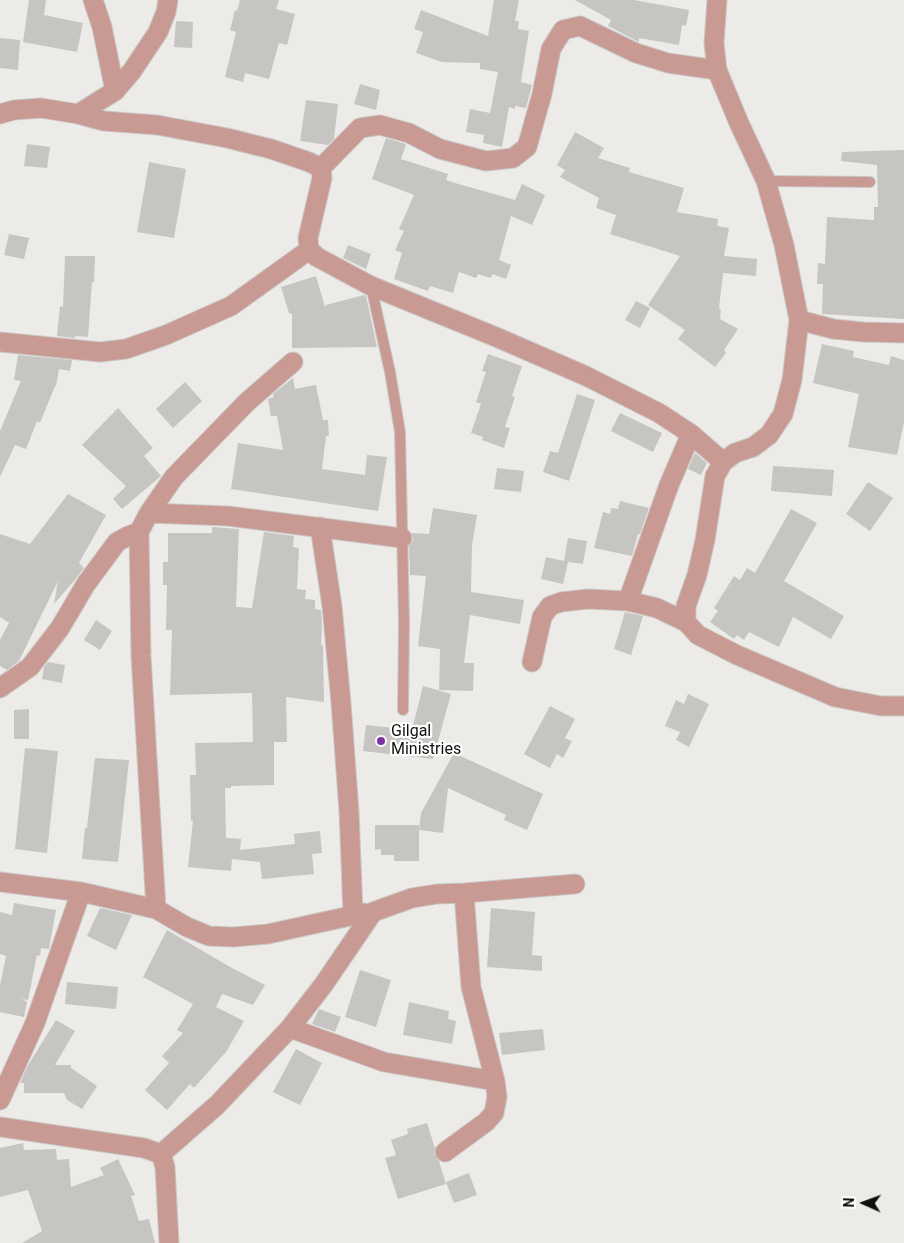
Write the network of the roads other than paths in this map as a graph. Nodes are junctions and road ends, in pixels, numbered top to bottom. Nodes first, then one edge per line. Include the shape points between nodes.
1 (93, 0) edge
2 (168, 0) edge
3 (717, 0) edge
4 (717, 70) junction
5 (114, 90) junction
6 (0, 114) edge
7 (78, 114) junction
8 (321, 168) junction
9 (766, 182) junction
10 (870, 182) dead end
11 (308, 250) junction
12 (371, 286) junction
13 (798, 320) junction
14 (904, 333) edge
15 (0, 342) edge
16 (292, 362) dead end
17 (691, 434) junction
18 (723, 462) junction
19 (149, 513) junction
20 (320, 527) junction
21 (139, 532) junction
22 (402, 538) junction
23 (628, 601) junction
24 (686, 622) junction
25 (532, 662) dead end
26 (0, 688) edge
27 (904, 706) edge
28 (403, 710) dead end
29 (0, 882) edge
30 (575, 884) dead end
31 (82, 892) junction
32 (464, 893) junction
33 (156, 909) junction
34 (373, 912) junction
35 (353, 914) junction
36 (290, 1028) junction
37 (495, 1081) junction
38 (0, 1100) edge
39 (0, 1127) edge
40 (445, 1152) dead end
41 (161, 1154) junction
42 (169, 1243) edge

1 - 5 street via 102,27
2 - 5 street via 158,32 132,72
3 - 4 street via 714,43
4 - 8 street via 668,63 636,53 580,26 563,30 551,49 527,147 513,158 486,161 440,149 409,134 380,126 360,128
4 - 9 street
5 - 7 street
6 - 7 street via 41,108
7 - 8 street via 104,121 157,125 227,138 270,149
8 - 11 street via 322,178
9 - 10 lane
9 - 13 street via 784,244
11 - 12 street
11 - 15 street via 231,306 126,349 100,352
12 - 17 street via 586,376
12 - 22 lane via 400,432
13 - 14 street via 833,329
13 - 18 street via 792,380 782,414 769,435
16 - 19 street via 247,402 174,477
17 - 18 street
17 - 23 street via 669,485
18 - 24 street via 715,476 706,540 686,606
19 - 20 street via 228,516
19 - 21 street
20 - 22 street
20 - 35 street via 332,606 341,704
21 - 26 street via 117,542 30,667
21 - 33 street via 141,656
22 - 28 lane
23 - 24 street via 657,608
23 - 25 street via 588,598 550,606 542,617
24 - 27 street via 698,635 737,655 836,697 881,706
29 - 31 street
30 - 32 street
31 - 33 street
31 - 38 street via 35,1023
32 - 34 street via 412,898
32 - 37 street via 471,987
33 - 35 street via 209,936 232,937 268,934
34 - 35 street
34 - 36 street
36 - 37 street via 384,1062
36 - 41 street via 217,1105
37 - 40 street via 494,1113
39 - 41 street via 144,1148
41 - 42 street

